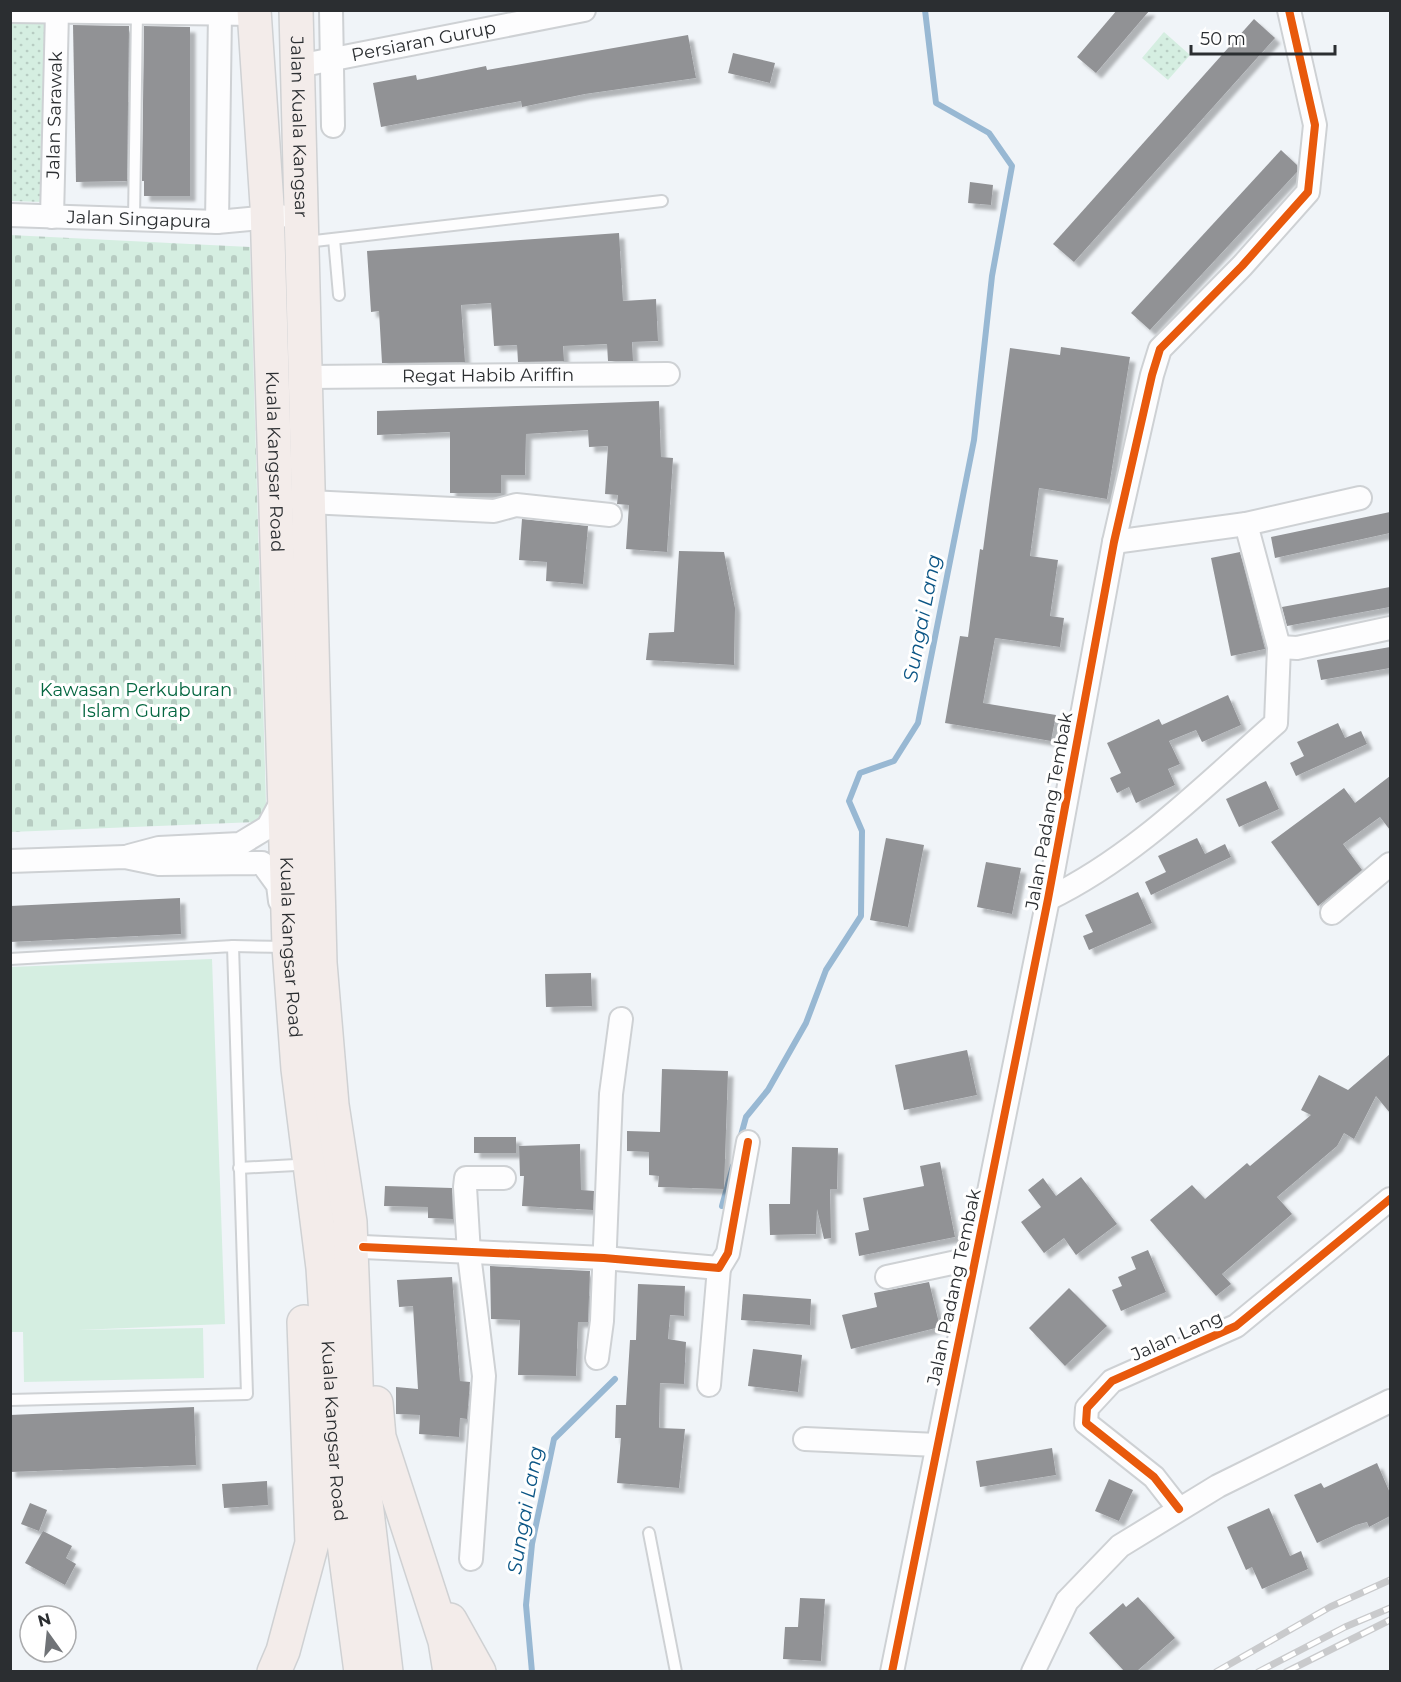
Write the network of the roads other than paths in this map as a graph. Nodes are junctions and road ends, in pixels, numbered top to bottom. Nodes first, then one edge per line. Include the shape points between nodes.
1 (296, 10) edge
2 (332, 10) edge
3 (584, 10) edge
4 (1289, 10) edge
5 (10, 11) edge
6 (57, 12) edge
7 (137, 12) junction
8 (254, 12) edge
9 (220, 13) junction
10 (333, 59) junction
11 (298, 66) junction
12 (333, 126) dead end
13 (662, 201) dead end
14 (10, 215) edge
15 (52, 217) junction
16 (267, 218) junction
17 (134, 220) junction
18 (217, 222) junction
19 (313, 231) junction
20 (339, 295) dead end
21 (668, 374) dead end
22 (306, 377) junction
23 (1360, 498) dead end
24 (309, 502) junction
25 (610, 515) dead end
26 (1246, 524) junction
27 (1114, 542) junction
28 (1390, 628) edge
29 (1279, 647) junction
30 (285, 794) junction
31 (125, 857) junction
32 (10, 861) edge
33 (1390, 864) edge
34 (1048, 899) junction
35 (1332, 913) dead end
36 (289, 934) junction
37 (233, 946) junction
38 (10, 960) edge
39 (621, 1019) dead end
40 (298, 1069) junction
41 (748, 1142) dead end
42 (296, 1165) junction
43 (239, 1168) junction
44 (504, 1178) dead end
45 (1390, 1199) edge
46 (356, 1234) junction
47 (469, 1254) junction
48 (604, 1258) junction
49 (975, 1258) junction
50 (719, 1268) junction
51 (887, 1277) dead end
52 (597, 1358) dead end
53 (709, 1385) dead end
54 (10, 1400) edge
55 (1390, 1401) edge
56 (805, 1439) dead end
57 (937, 1445) junction
58 (1179, 1509) junction
59 (649, 1533) dead end
60 (471, 1559) dead end
61 (423, 1571) junction
62 (274, 1671) edge
63 (361, 1671) edge
64 (386, 1671) edge
65 (450, 1671) edge
66 (479, 1671) edge
67 (676, 1671) edge
68 (892, 1671) edge
69 (1033, 1671) edge

1 - 11 highway, Jalan Kuala Kangsar
2 - 10 street
3 - 10 street, Persiaran Gurup
4 - 27 street, Jalan Padang Tembak via 1315,125 1308,192 1160,349
5 - 6 street
6 - 7 street
6 - 15 street, Jalan Sarawak
7 - 9 street
7 - 17 lane
8 - 9 street
8 - 16 highway, Jalan Kuala Kangsar
9 - 18 street
10 - 11 street, Persiaran Gurup
10 - 12 street
11 - 19 highway, Jalan Kuala Kangsar
13 - 19 lane
14 - 15 street, Jalan Singapura
15 - 17 street, Jalan Singapura
16 - 18 street, Jalan Singapura
16 - 19 street, Jalan Singapura
16 - 30 highway, Kuala Kangsar Road
17 - 18 street, Jalan Singapura
19 - 20 lane
19 - 22 highway, Kuala Kangsar Road
21 - 22 street, Regat Habib Ariffin
22 - 24 highway, Kuala Kangsar Road
23 - 26 street
24 - 25 street via 494,511 516,505
24 - 46 highway, Kuala Kangsar Road via 320,963 332,1105
26 - 27 street
26 - 29 street
27 - 34 street, Jalan Padang Tembak
28 - 29 street via 1297,648
29 - 34 street via 1276,723 1118,860
30 - 31 street via 268,827 240,844 159,848
30 - 36 highway, Kuala Kangsar Road
31 - 32 street
31 - 36 street via 159,864 262,862 278,885
33 - 35 street
34 - 49 street, Jalan Padang Tembak
36 - 37 lane
36 - 40 highway, Kuala Kangsar Road
37 - 38 lane
37 - 43 lane
39 - 48 street via 610,1094
40 - 42 highway
40 - 63 highway, Kuala Kangsar Road via 323,1268 337,1490
41 - 50 street via 728,1253
42 - 43 lane
42 - 62 highway via 312,1543
43 - 54 lane via 247,1394
44 - 47 street via 466,1178
45 - 58 street, Jalan Lang via 1236,1326 1112,1381 1087,1408 1086,1423 1154,1477
46 - 47 street
46 - 61 highway via 379,1437
46 - 64 highway, Kuala Kangsar Road via 358,1435
47 - 48 street
47 - 60 street via 484,1376
48 - 50 street
48 - 52 street
49 - 51 street
49 - 57 street, Jalan Padang Tembak
50 - 53 street
55 - 58 street
56 - 57 street
57 - 68 street, Jalan Padang Tembak
58 - 69 street via 1120,1546 1067,1601
59 - 67 lane
61 - 65 highway
61 - 66 highway

